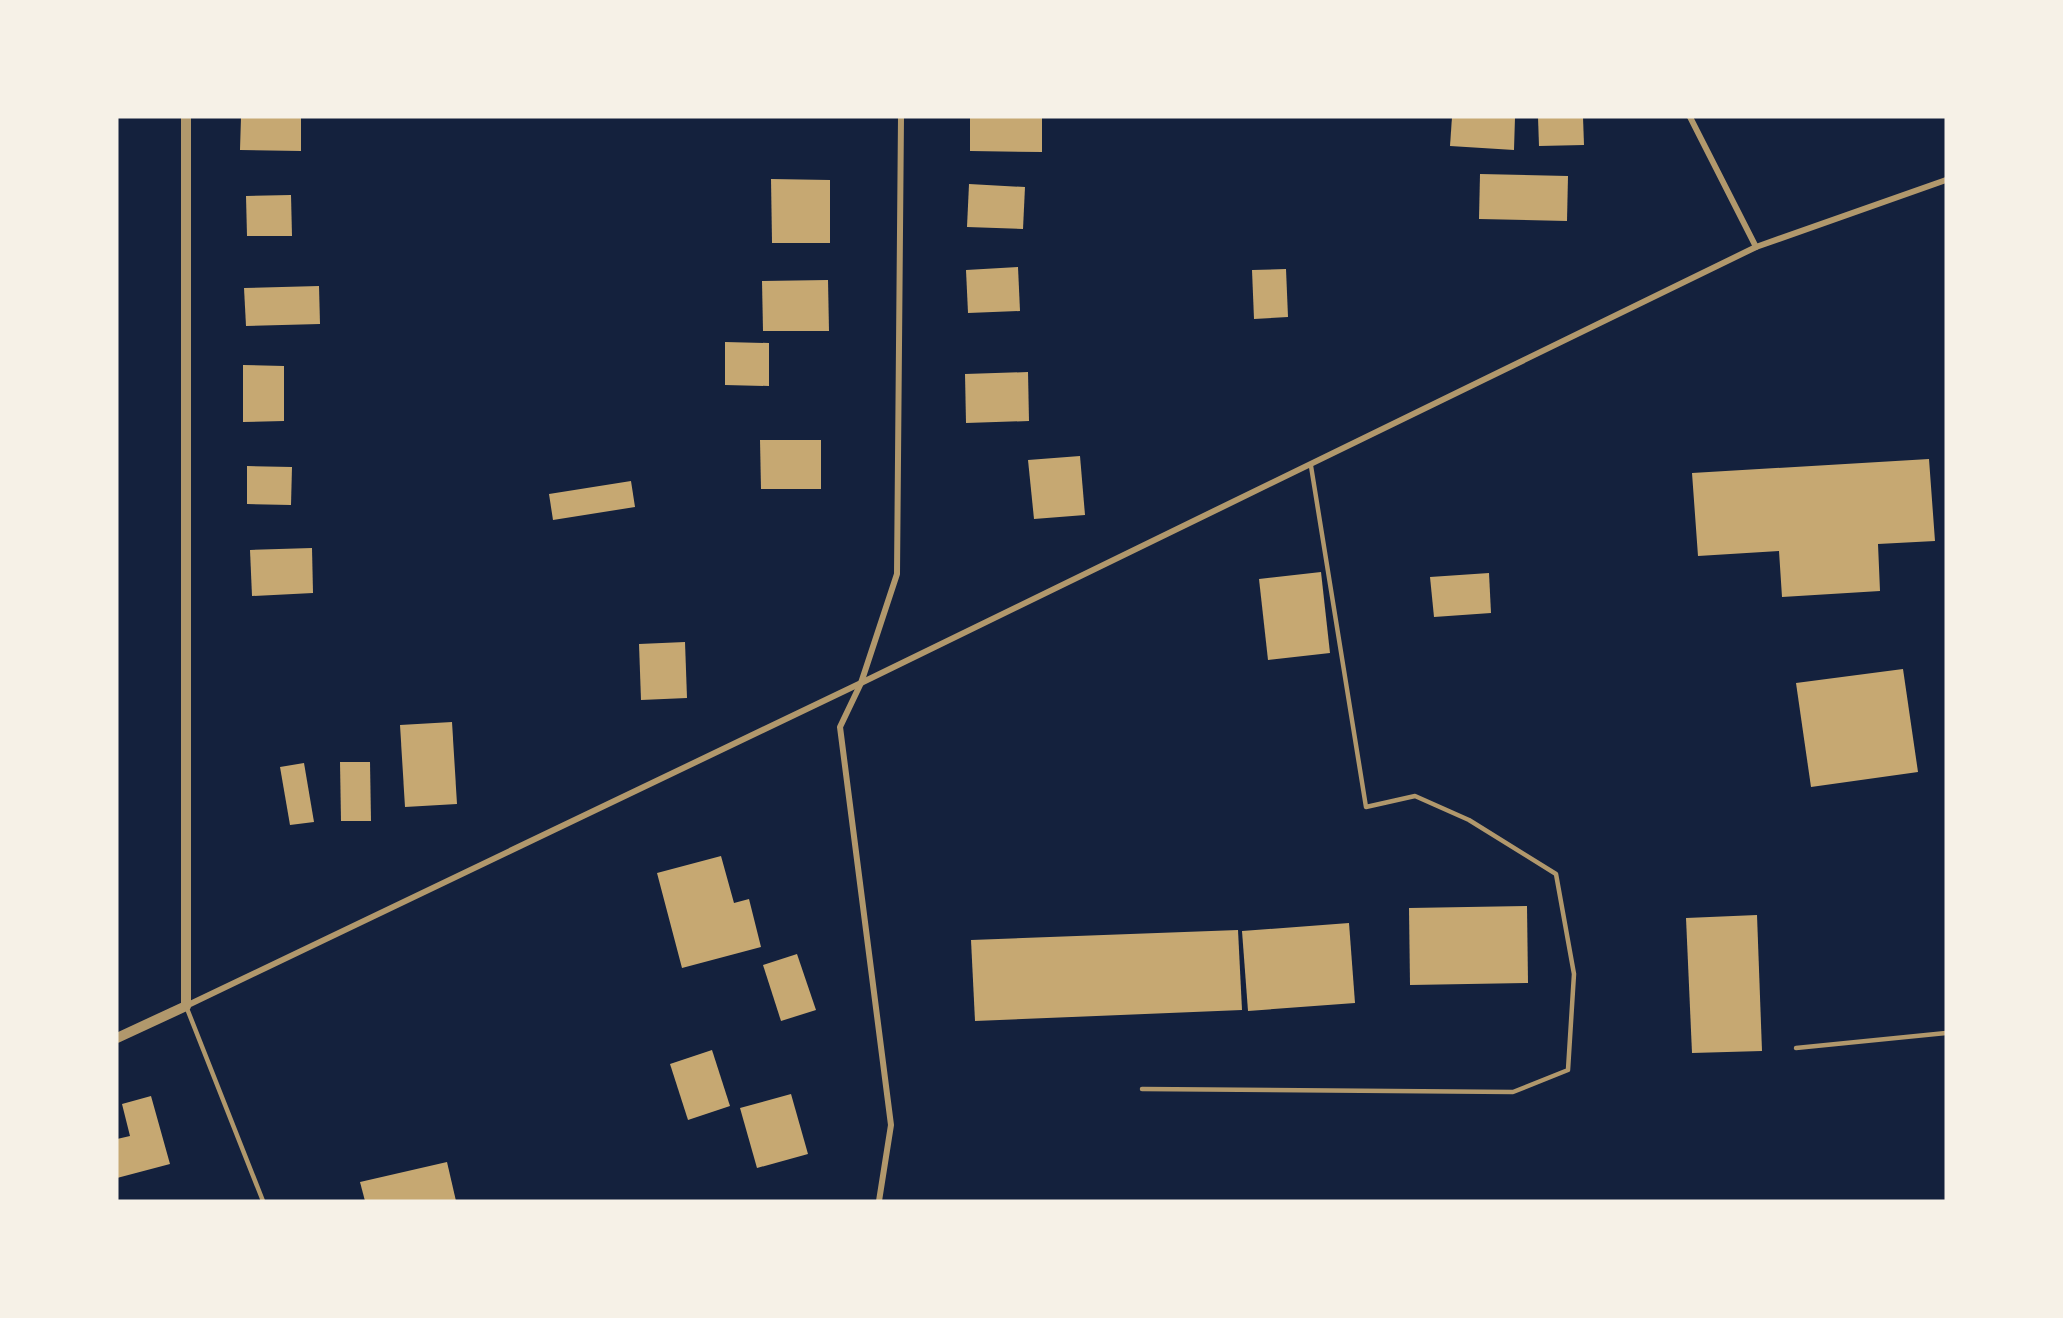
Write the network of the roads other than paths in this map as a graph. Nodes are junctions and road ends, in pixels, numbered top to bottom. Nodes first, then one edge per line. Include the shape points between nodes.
1 (186, 117) edge
2 (901, 117) edge
3 (1690, 117) edge
4 (1946, 180) edge
5 (1756, 247) junction
6 (1311, 466) junction
7 (861, 684) junction
8 (186, 1006) junction
9 (1946, 1033) edge
10 (117, 1038) edge
11 (1796, 1048) dead end
12 (1142, 1089) dead end
13 (263, 1201) edge
14 (879, 1201) edge

1 - 8 street
2 - 7 street via 897,574
3 - 5 street
4 - 5 street
5 - 6 street
6 - 7 street
6 - 12 lane via 1366,807 1415,796 1469,820 1556,874 1574,974 1568,1070 1513,1092
7 - 8 street
7 - 14 street via 840,727 891,1125
8 - 10 street
8 - 13 lane
9 - 11 lane

